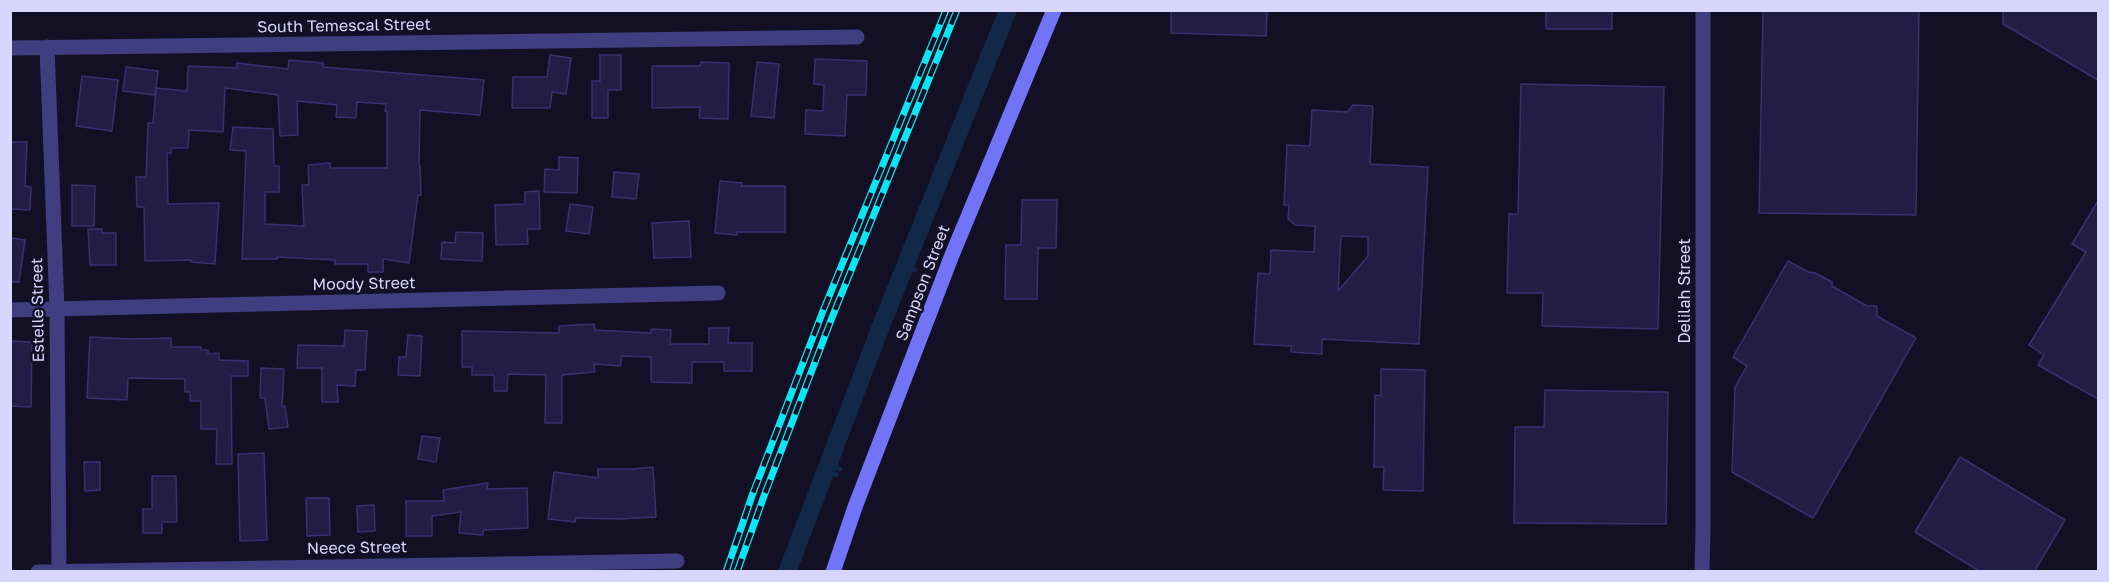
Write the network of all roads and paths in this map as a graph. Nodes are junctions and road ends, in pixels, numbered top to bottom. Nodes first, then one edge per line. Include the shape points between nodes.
1 (1054, 10) edge
2 (1703, 10) edge
3 (857, 37) dead end
4 (46, 47) junction
5 (10, 48) edge
6 (718, 293) dead end
7 (57, 309) junction
8 (10, 310) edge
9 (677, 561) dead end
10 (59, 571) edge
11 (38, 572) edge
12 (833, 572) edge
13 (1702, 572) edge

1 - 12 street, Sampson Street via 952,255
2 - 13 street, Delilah Street
3 - 4 street, South Temescal Street
4 - 5 street, South Temescal Street
4 - 7 street, Estelle Street
6 - 7 street, Moody Street
7 - 8 street, Moody Street
7 - 10 street, Estelle Street
9 - 10 street, Neece Street
10 - 11 street, Neece Street

